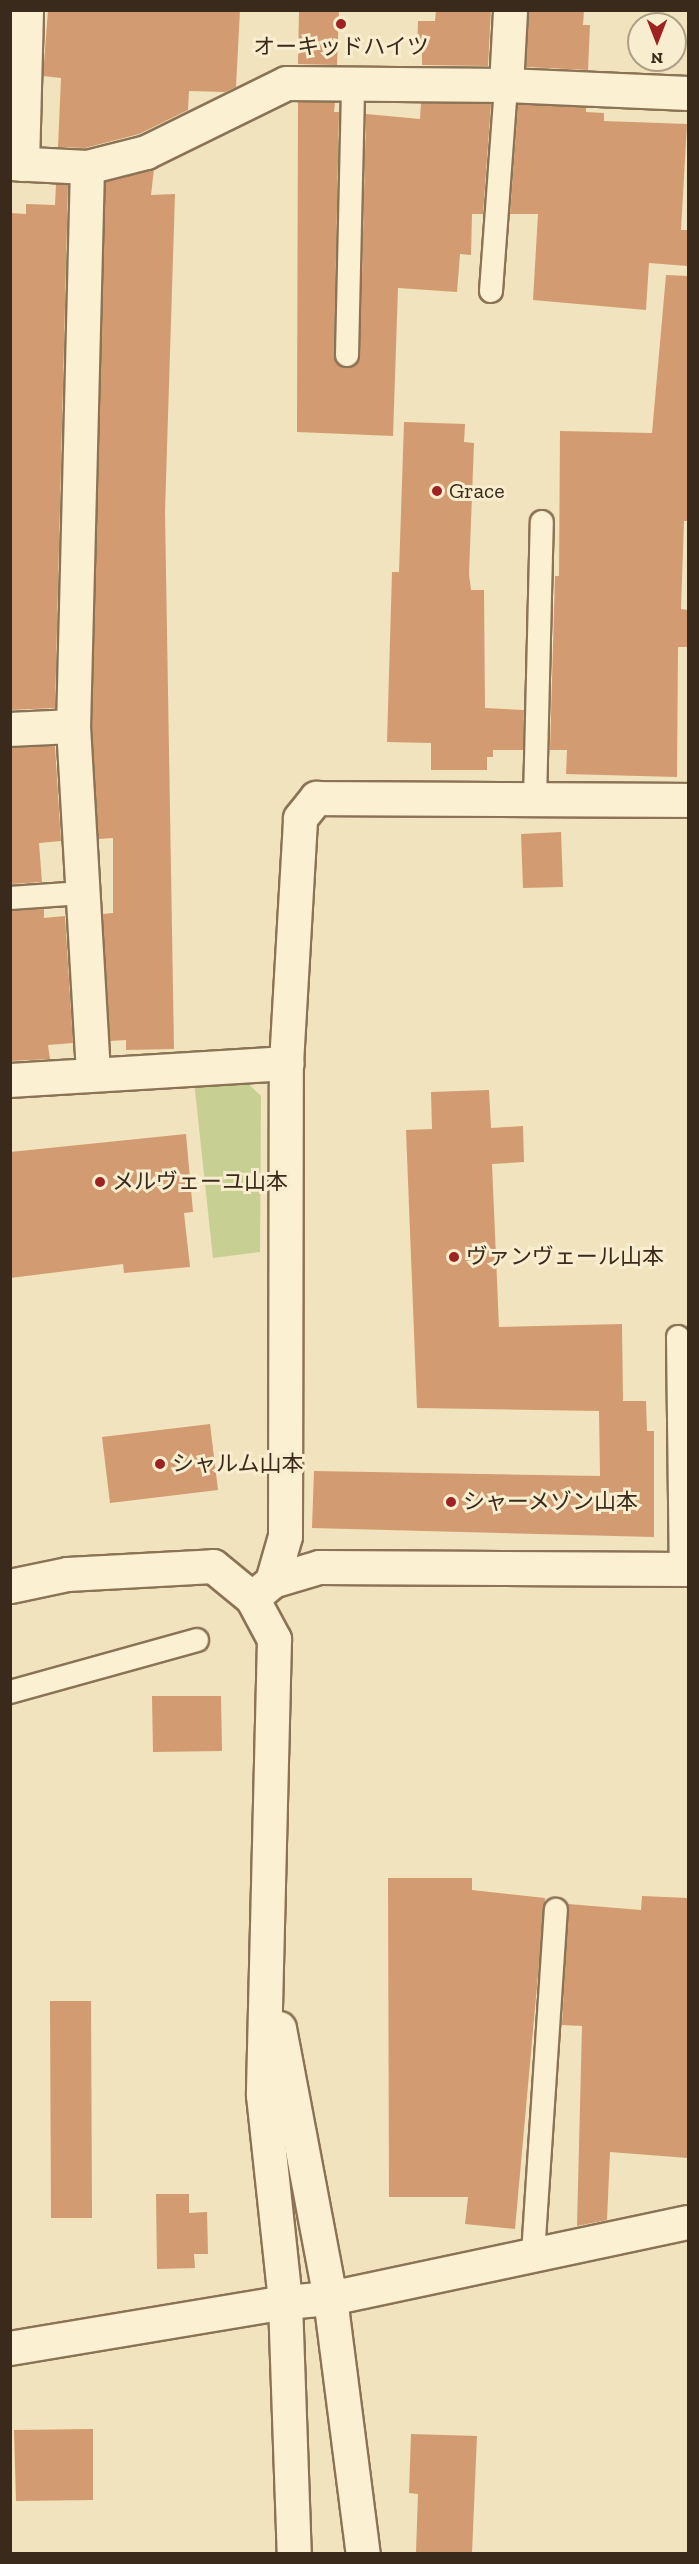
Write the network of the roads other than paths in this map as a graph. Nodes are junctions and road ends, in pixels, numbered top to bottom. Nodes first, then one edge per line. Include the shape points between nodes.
1 (26, 10) edge
2 (510, 10) edge
3 (353, 84) junction
4 (506, 85) junction
5 (688, 93) edge
6 (16, 163) edge
7 (87, 167) junction
8 (491, 291) dead end
9 (347, 355) dead end
10 (542, 522) dead end
11 (73, 726) junction
12 (10, 729) edge
13 (535, 800) junction
14 (688, 800) edge
15 (82, 893) junction
16 (10, 898) edge
17 (286, 1063) junction
18 (93, 1073) junction
19 (10, 1080) edge
20 (678, 1336) dead end
21 (685, 1569) edge
22 (10, 1586) edge
23 (262, 1590) junction
24 (196, 1640) dead end
25 (10, 1692) edge
26 (556, 1910) dead end
27 (267, 1966) junction
28 (688, 2222) edge
29 (533, 2254) junction
30 (330, 2298) junction
31 (285, 2302) junction
32 (10, 2348) edge
33 (294, 2553) edge
34 (363, 2553) edge

1 - 6 street
2 - 4 street
3 - 4 street
3 - 7 street via 286,83 146,152
3 - 9 lane
4 - 5 street
4 - 8 lane
6 - 7 street
7 - 11 street
10 - 13 lane
11 - 12 street
11 - 15 street
13 - 14 street
13 - 17 street via 316,798 300,818
15 - 16 lane
15 - 18 street
17 - 18 street
17 - 23 street via 285,1536
18 - 19 street
20 - 21 lane
21 - 23 street via 319,1567
22 - 23 street via 68,1574 213,1566
23 - 27 street via 274,1639
24 - 25 lane
26 - 29 lane
27 - 30 street
27 - 31 street via 263,2095
28 - 29 street
29 - 30 street
30 - 31 street
30 - 34 street
31 - 32 street
31 - 33 street

